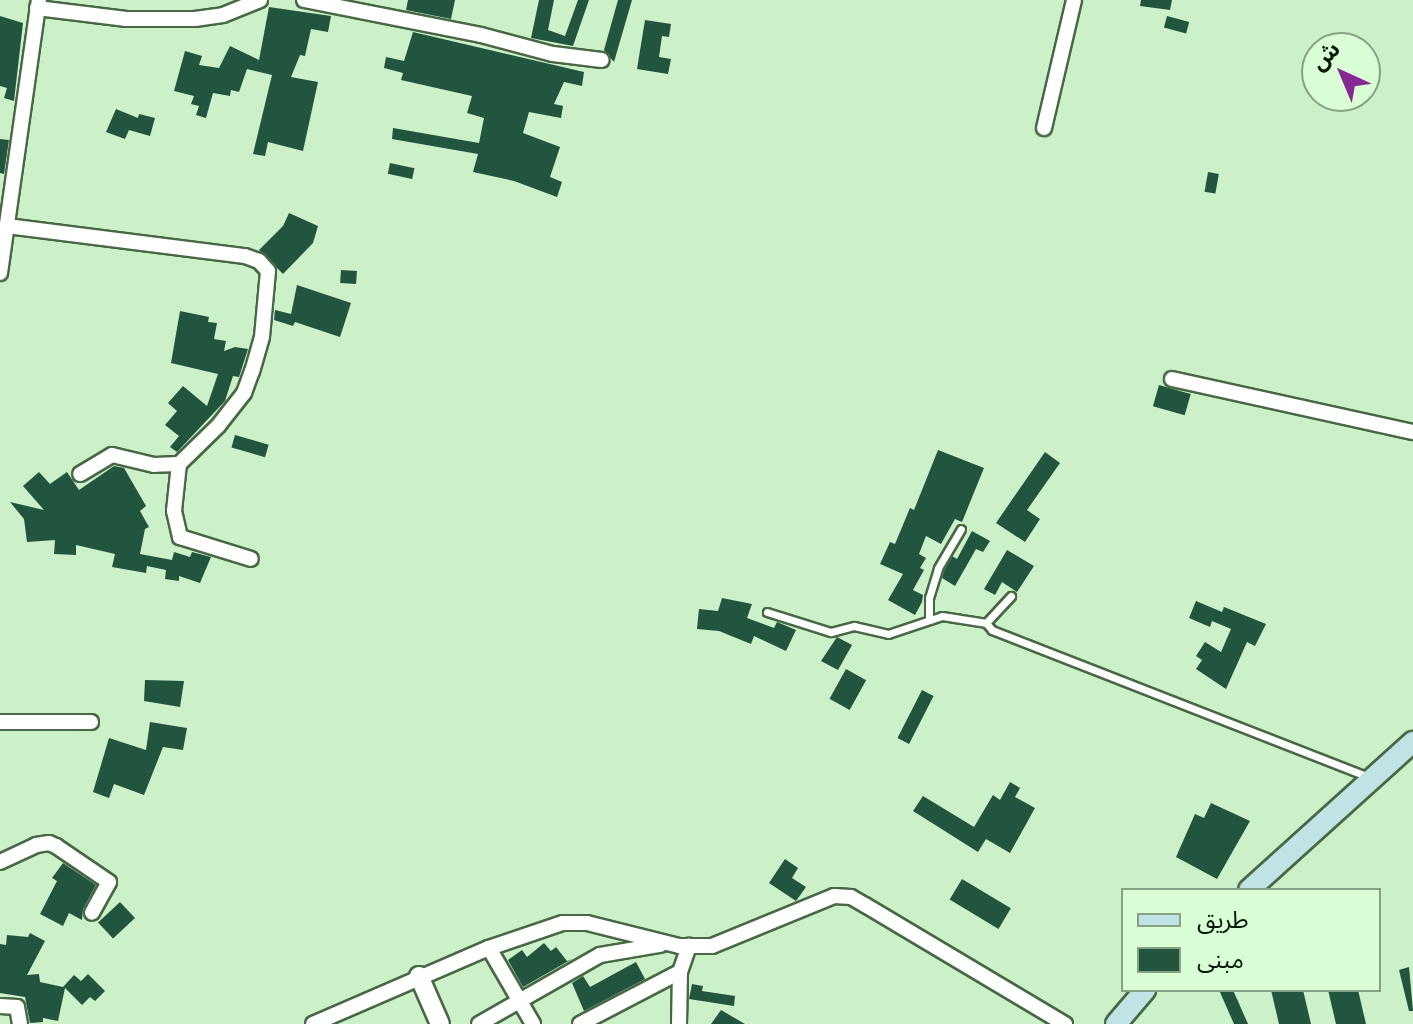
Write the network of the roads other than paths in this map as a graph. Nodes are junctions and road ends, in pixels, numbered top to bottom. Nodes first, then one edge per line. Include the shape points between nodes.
1 (260, 0) edge
2 (304, 0) edge
3 (1074, 0) edge
4 (38, 4) edge
5 (602, 60) dead end
6 (1044, 128) dead end
7 (7, 226) junction
8 (0, 273) edge
9 (1172, 379) dead end
10 (1413, 432) edge
11 (179, 464) junction
12 (80, 474) dead end
13 (961, 529) dead end
14 (251, 559) dead end
15 (1011, 596) dead end
16 (767, 612) dead end
17 (929, 620) junction
18 (986, 623) junction
19 (0, 722) edge
20 (91, 722) dead end
21 (1413, 742) edge
22 (1371, 778) junction
23 (0, 862) edge
24 (1251, 888) edge
25 (92, 913) dead end
26 (669, 944) junction
27 (689, 946) junction
28 (489, 948) junction
29 (680, 972) junction
30 (419, 976) junction
31 (1143, 992) edge
32 (521, 1002) junction
33 (0, 1006) edge
34 (1114, 1021) edge
35 (677, 1023) edge
36 (20, 1024) edge
37 (313, 1024) edge
38 (440, 1024) edge
39 (479, 1024) edge
40 (533, 1024) edge
41 (580, 1024) edge
42 (1065, 1024) edge

1 - 4 street via 235,12 195,19 126,19
2 - 5 street
3 - 6 street
4 - 7 street
7 - 8 street
7 - 11 street via 245,256 264,265 270,278 262,337 244,393
9 - 10 street
11 - 12 street via 154,465 112,455
11 - 14 street via 174,511 180,537
13 - 17 lane via 938,568
15 - 18 lane
16 - 17 lane via 831,632 854,626 888,634
17 - 18 lane via 942,616
18 - 22 lane via 992,630
19 - 20 street
21 - 22 main road
22 - 24 main road
23 - 25 street via 36,845 56,846 109,882
26 - 27 street
26 - 28 street via 587,923 563,923
26 - 32 street via 600,955
27 - 29 street
27 - 42 street via 725,943 817,900 851,897
28 - 30 street
28 - 32 street
29 - 35 street
29 - 41 street
30 - 37 street
30 - 38 street
31 - 34 main road
32 - 39 street
32 - 40 street
33 - 36 street via 17,1007

